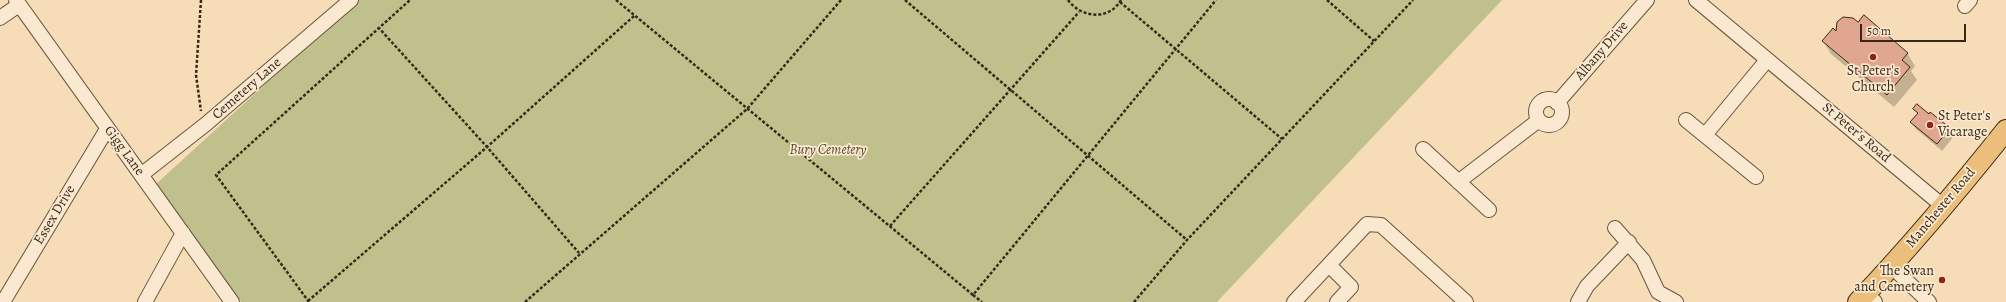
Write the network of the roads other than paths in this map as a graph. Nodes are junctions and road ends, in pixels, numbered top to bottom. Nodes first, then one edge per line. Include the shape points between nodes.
1 (351, 0) edge
2 (1647, 0) edge
3 (1696, 0) edge
4 (18, 3) edge
5 (0, 18) edge
6 (1767, 60) junction
7 (1686, 120) dead end
8 (107, 128) junction
9 (2006, 130) edge
10 (1705, 135) junction
11 (1423, 149) dead end
12 (141, 175) junction
13 (1756, 177) dead end
14 (1458, 182) junction
15 (1944, 207) junction
16 (1489, 210) dead end
17 (1615, 228) dead end
18 (183, 232) junction
19 (1629, 242) junction
20 (1329, 265) junction
21 (1892, 267) junction
22 (1867, 299) edge
23 (3, 302) edge
24 (145, 302) edge
25 (232, 302) edge
26 (1294, 302) edge
27 (1337, 302) edge
28 (1466, 302) edge
29 (1578, 302) edge
30 (1676, 302) edge
31 (1929, 302) edge

1 - 12 street, Cemetery Lane via 206,124
2 - 14 street, Albany Drive via 1557,103 1548,100 1540,103 1536,110 1539,120
3 - 6 street, St Peter's Road
4 - 5 street
4 - 8 street, Gigg Lane
6 - 10 street
6 - 15 street, St Peter's Road
7 - 10 street
8 - 12 street, Gigg Lane
8 - 23 street, Essex Drive
9 - 15 highway, Manchester Road
10 - 13 street
11 - 14 street
12 - 18 street, Gigg Lane
14 - 16 street
15 - 21 highway, Manchester Road
17 - 19 street
18 - 24 street
18 - 25 street, Gigg Lane
19 - 29 street via 1587,286
19 - 30 street via 1644,260 1658,292
20 - 26 street
20 - 27 street via 1351,288
20 - 28 street via 1367,224 1381,225
21 - 22 highway, Manchester Road
21 - 31 street

